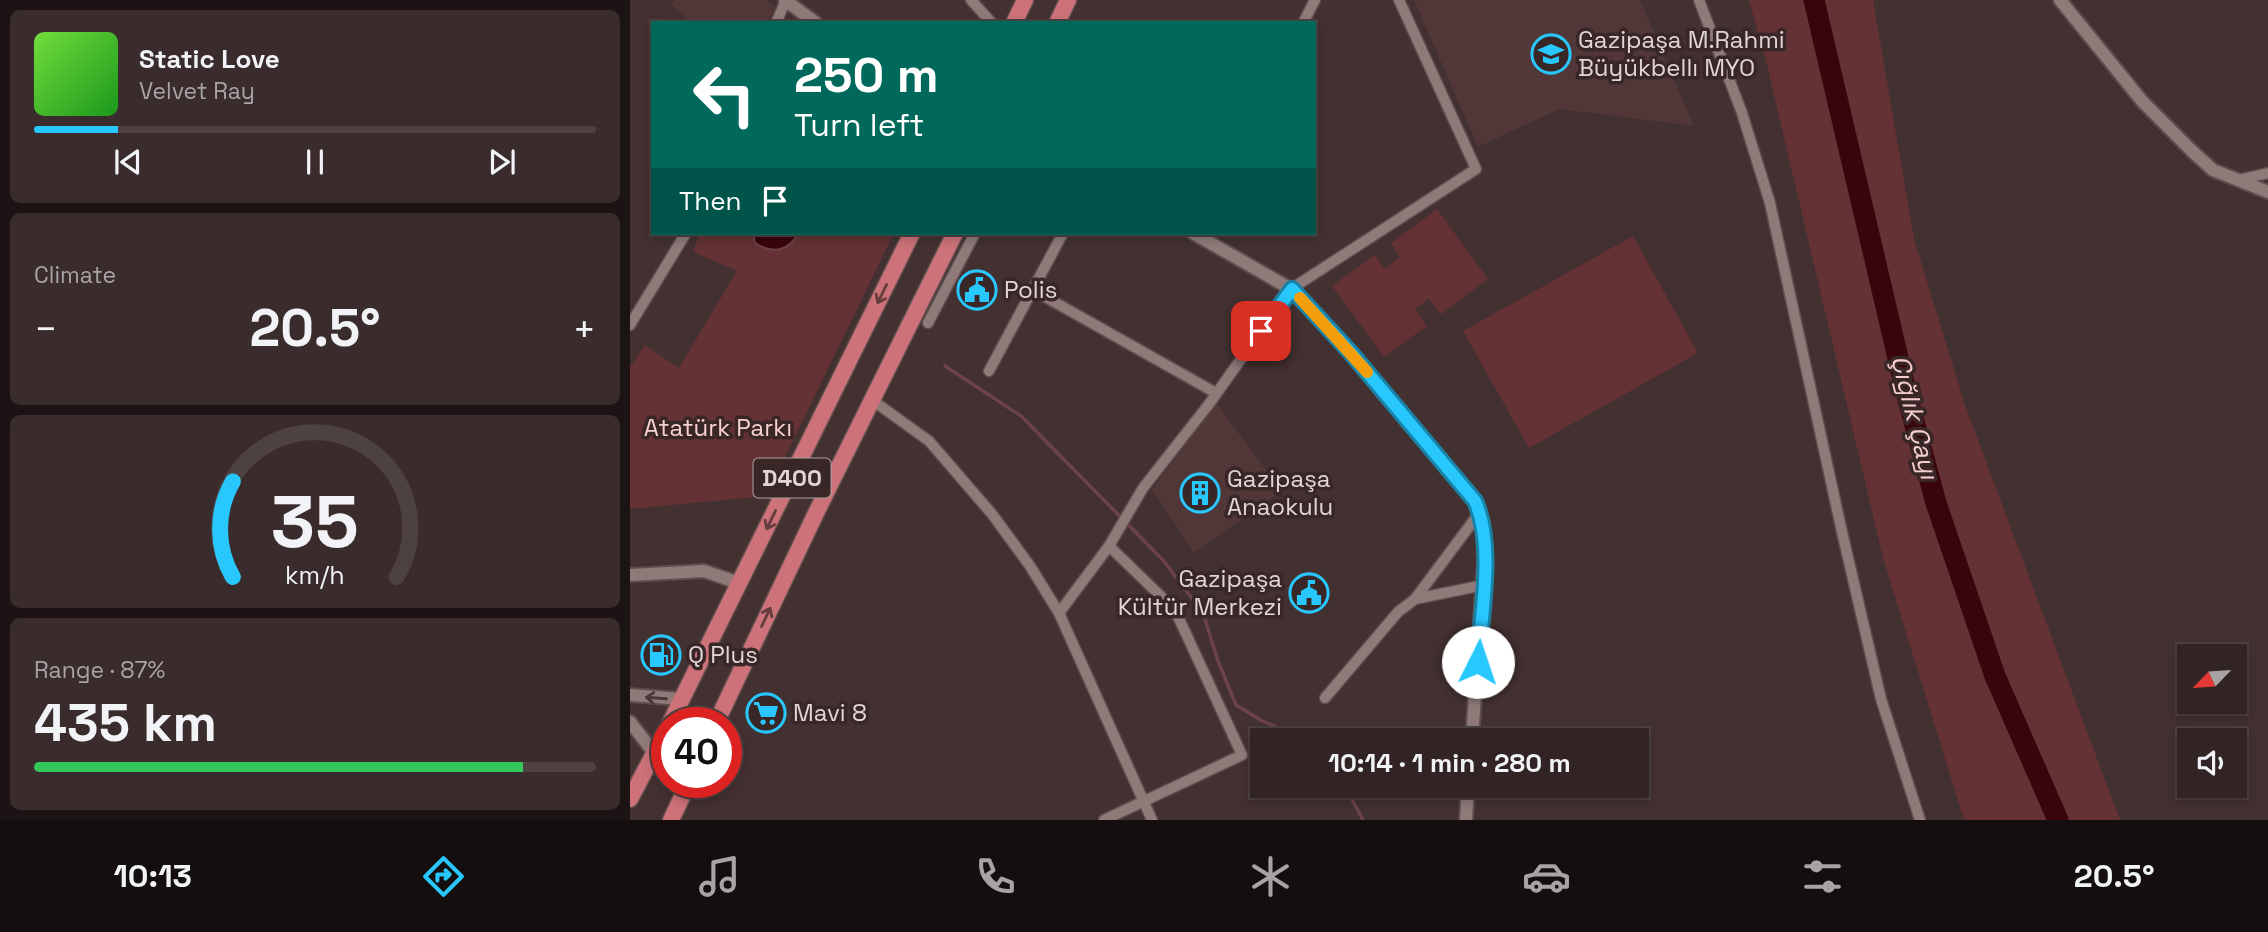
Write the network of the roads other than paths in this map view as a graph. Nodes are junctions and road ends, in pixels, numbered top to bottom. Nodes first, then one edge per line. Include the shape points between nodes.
1 (785, 0) edge
2 (971, 0) edge
3 (1025, 0) edge
4 (1068, 0) edge
5 (1315, 0) edge
6 (1399, 0) edge
7 (1699, 0) edge
8 (2060, 0) edge
9 (777, 21) edge
10 (813, 21) edge
11 (990, 21) edge
12 (1015, 21) edge
13 (1058, 21) edge
14 (1304, 21) edge
15 (2268, 173) edge
16 (2236, 180) junction
17 (2268, 192) edge
18 (686, 235) edge
19 (911, 235) edge
20 (954, 235) edge
21 (974, 235) edge
22 (1062, 235) edge
23 (1197, 235) edge
24 (1292, 289) junction
25 (1033, 290) junction
26 (928, 323) dead end
27 (630, 325) edge
28 (989, 371) dead end
29 (1216, 393) junction
30 (872, 400) junction
31 (1480, 512) junction
32 (1109, 546) junction
33 (630, 575) edge
34 (740, 583) junction
35 (1484, 584) junction
36 (1415, 599) junction
37 (1059, 612) junction
38 (630, 695) edge
39 (1325, 698) dead end
40 (681, 699) junction
41 (677, 707) edge
42 (724, 707) edge
43 (630, 722) edge
44 (1473, 728) edge
45 (651, 749) edge
46 (651, 761) edge
47 (681, 798) edge
48 (1467, 798) edge
49 (630, 799) edge
50 (1143, 801) junction
51 (671, 820) edge
52 (1104, 820) edge
53 (1152, 820) edge
54 (1466, 820) edge
55 (1920, 820) edge

1 - 9 street
1 - 10 street
2 - 11 street
3 - 12 highway
4 - 13 highway
5 - 14 street
6 - 24 street via 1476,169
7 - 55 street via 1770,203 1881,699
8 - 16 street via 2142,101 2213,170
15 - 16 street
16 - 17 street
18 - 27 street
19 -> 34 highway, D400
20 - 30 highway, D400
21 - 26 street
22 - 25 street
23 - 24 street
24 - 29 street
24 - 31 street via 1351,353
25 - 28 street
25 - 29 street
29 - 32 street via 1139,493
30 - 37 street via 929,441 992,514
42 -> 30 highway, D400
31 - 35 street
31 - 36 street
32 - 37 street
32 - 50 street via 1175,610 1242,755
33 - 34 street via 704,571
34 - 40 highway, D400
35 - 36 street
35 - 44 street
36 - 39 street via 1398,612
37 - 50 street
40 -> 38 street
40 - 41 highway, D400
43 - 45 street
46 - 49 highway
47 - 51 highway
48 - 54 street
50 - 52 street
50 - 53 street

